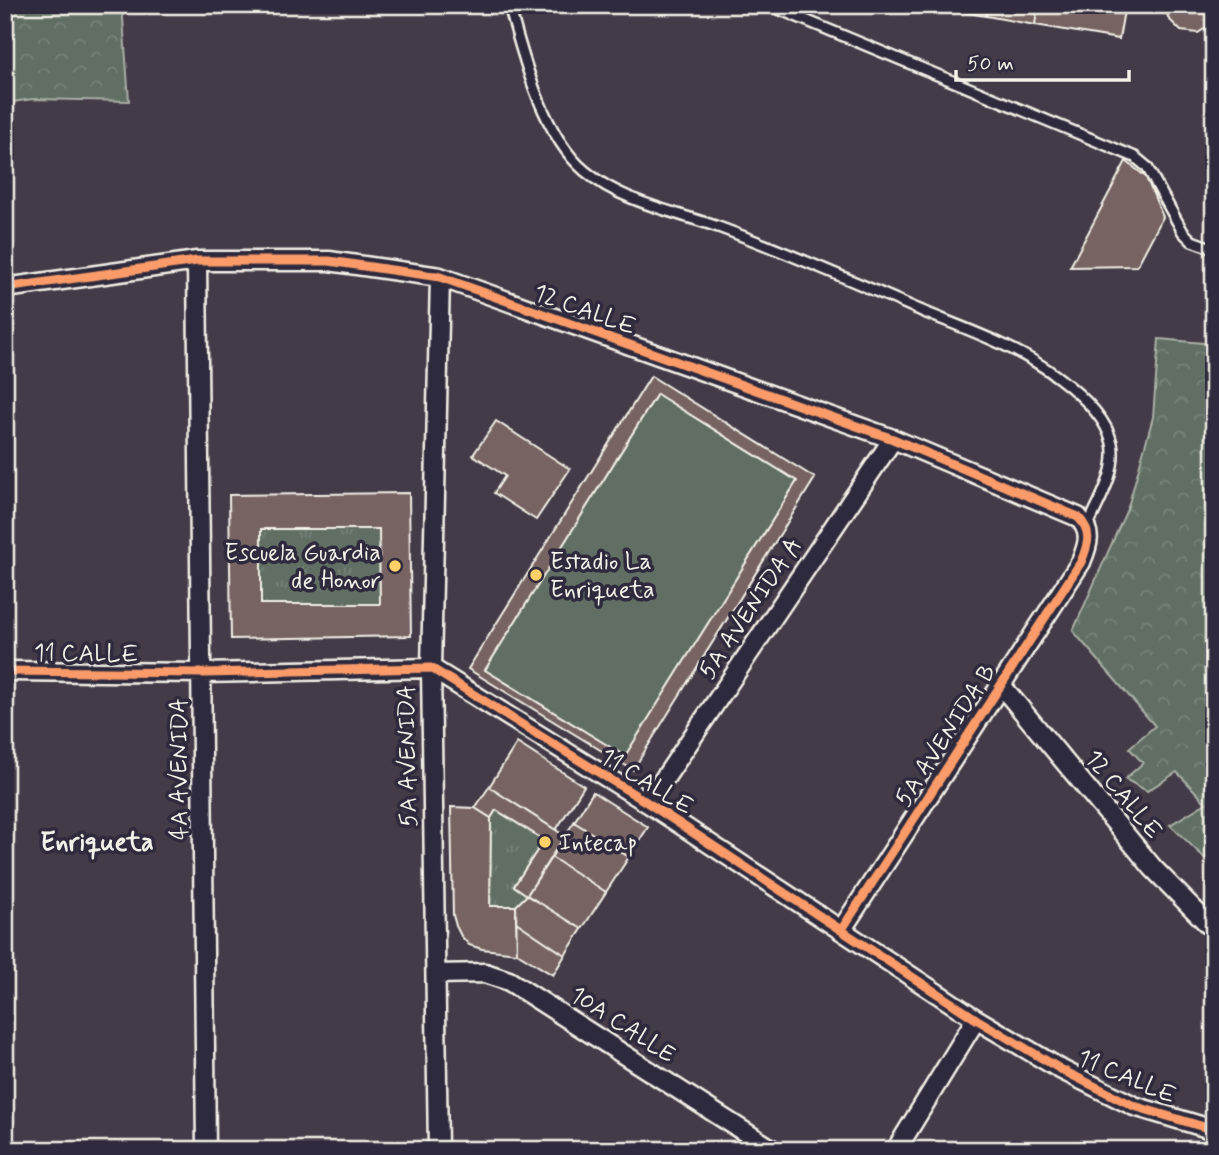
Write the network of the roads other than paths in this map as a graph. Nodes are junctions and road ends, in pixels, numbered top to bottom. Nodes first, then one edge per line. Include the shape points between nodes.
1 (509, 5) edge
2 (769, 5) edge
3 (1214, 249) edge
4 (197, 261) junction
5 (440, 277) junction
6 (5, 288) edge
7 (892, 439) junction
8 (1087, 528) junction
9 (430, 668) junction
10 (5, 671) edge
11 (203, 673) junction
12 (1000, 684) junction
13 (648, 803) junction
14 (842, 929) junction
15 (1214, 930) edge
16 (436, 974) junction
17 (976, 1018) junction
18 (1214, 1130) edge
19 (206, 1150) edge
20 (438, 1150) edge
21 (773, 1150) edge
22 (896, 1150) edge

1 - 8 lane via 523,55 557,135 578,164 602,183 648,205 763,243 1016,351 1059,377 1103,424 1111,442 1109,475
2 - 3 lane via 1135,157 1147,167 1183,232 1192,241
4 - 5 street, 12 CALLE via 330,261
4 - 6 street, 12 CALLE
4 - 11 street, 4A AVENIDA
5 - 7 street, 12 CALLE
5 - 9 street, 5A AVENIDA
7 - 8 street, 12 CALLE via 1063,510
7 - 13 street, 5A AVENIDA A
8 - 12 street, 5A AVENIDA B via 1088,544 1081,562
9 - 11 street, 11 CALLE
9 - 13 street, 11 CALLE
9 - 16 street, 5A AVENIDA
10 - 11 street, 11 CALLE
11 - 19 street, 4A AVENIDA
12 - 14 street, 5A AVENIDA B
12 - 15 street, 12 CALLE via 1153,868
13 - 14 street, 11 CALLE
14 - 17 street, 11 CALLE
16 - 20 street, 5A AVENIDA
16 - 21 street, 10A CALLE via 485,973 509,981
17 - 18 street, 11 CALLE via 1062,1070 1134,1106
17 - 22 street

